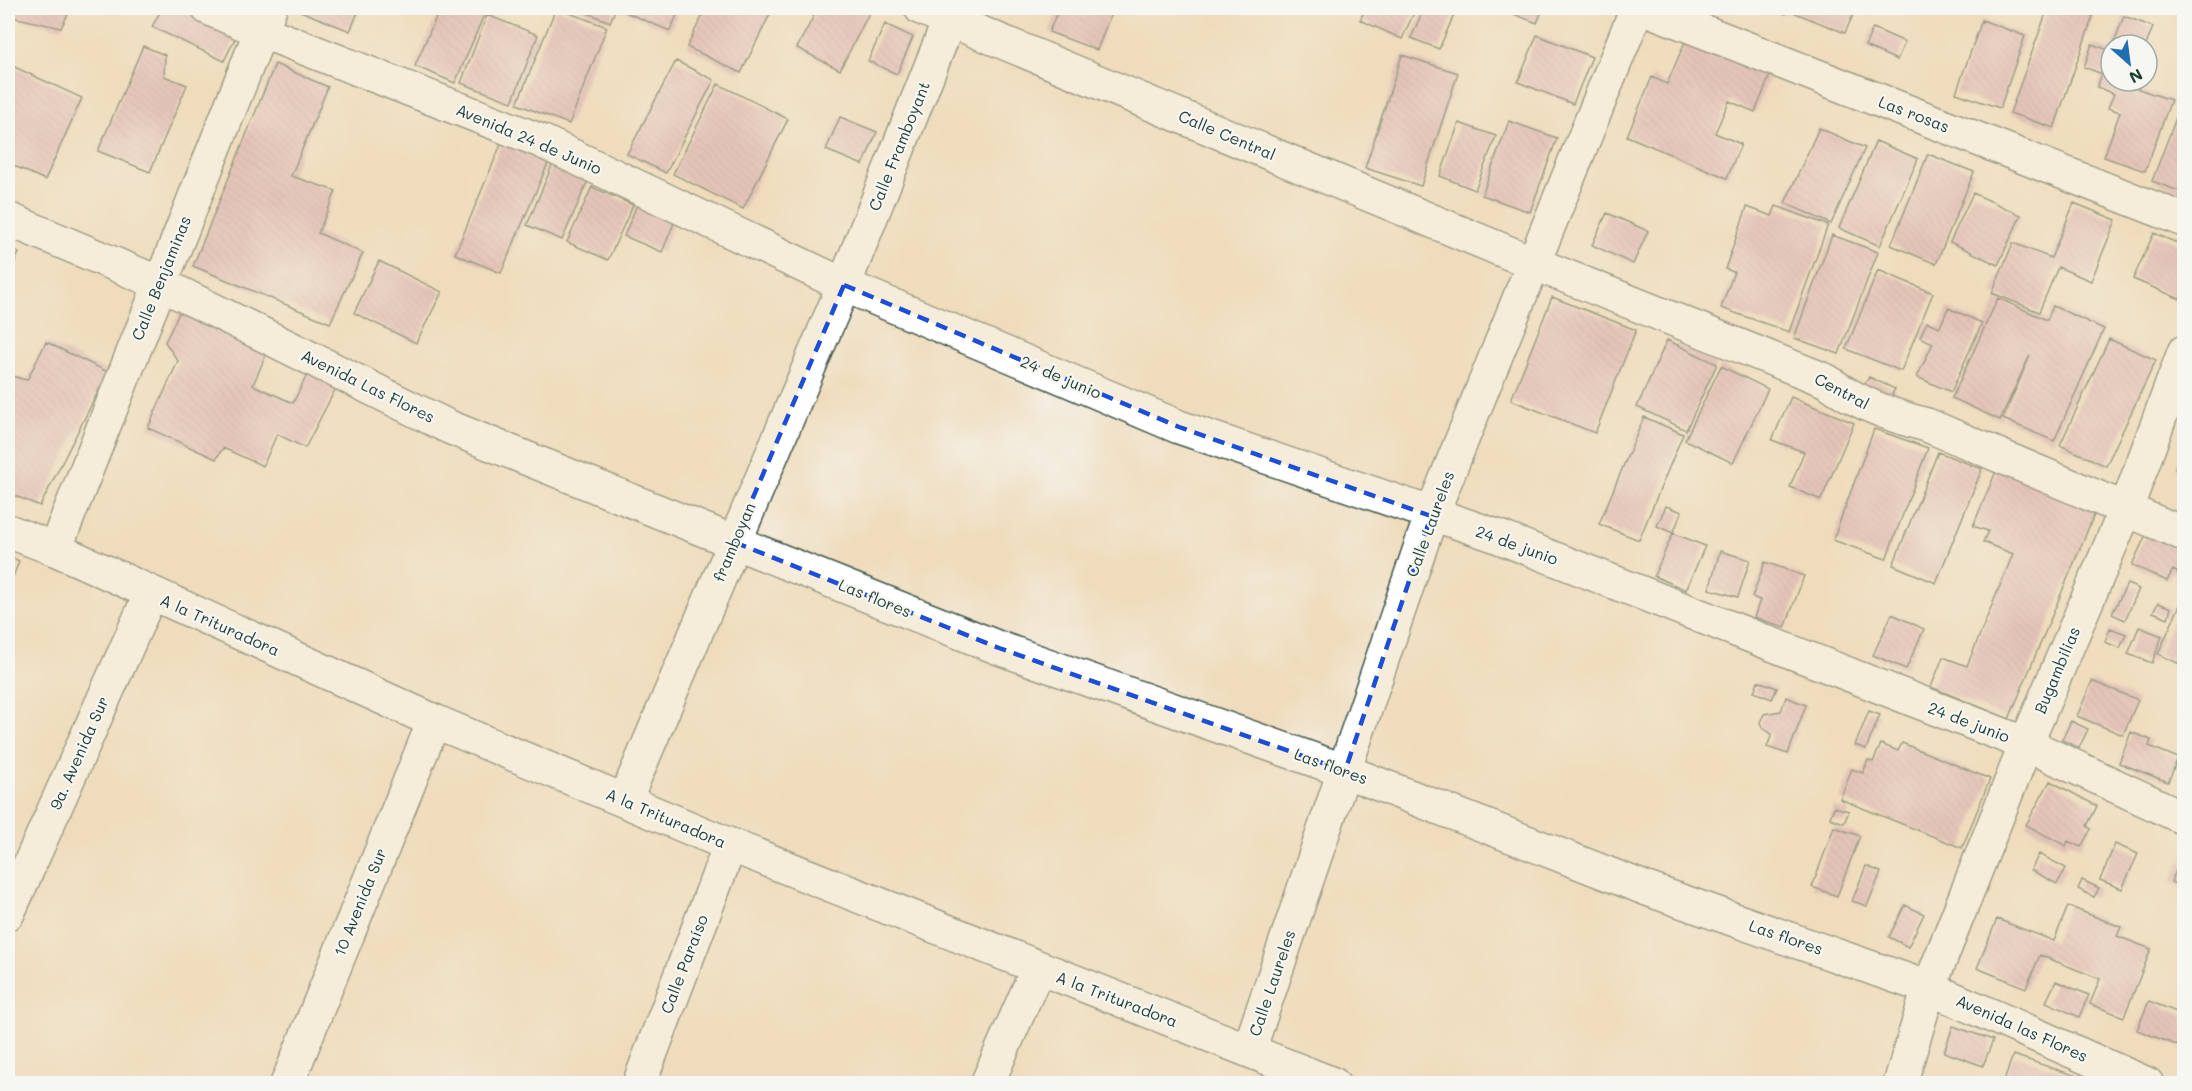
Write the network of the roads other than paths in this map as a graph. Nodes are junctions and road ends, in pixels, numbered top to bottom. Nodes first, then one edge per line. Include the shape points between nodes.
1 (208, 8) edge
2 (1637, 8) edge
3 (1644, 8) edge
4 (942, 11) edge
5 (265, 20) edge
6 (8, 219) edge
7 (2184, 220) edge
8 (1533, 262) junction
9 (159, 283) junction
10 (844, 285) junction
11 (2184, 352) edge
12 (2126, 509) junction
13 (1431, 516) junction
14 (8, 531) edge
15 (2184, 534) edge
16 (734, 542) junction
17 (55, 549) junction
18 (151, 594) junction
19 (434, 721) junction
20 (2026, 744) junction
21 (1345, 771) junction
22 (625, 801) junction
23 (2184, 818) edge
24 (730, 845) junction
25 (8, 913) edge
26 (1038, 968) junction
27 (1929, 988) junction
28 (1249, 1050) junction
29 (287, 1083) edge
30 (639, 1083) edge
31 (987, 1083) edge
32 (1333, 1083) edge
33 (1900, 1083) edge
34 (2147, 1083) edge

1 - 5 street, Avenida 24 de Junio
2 - 8 street, Calle Laureles
3 - 7 street, Las rosas
4 - 8 street, Calle Central
4 - 10 street, Calle Framboyant
5 - 9 street, Calle Benjaminas
5 - 10 street, Avenida 24 de Junio via 542,141
6 - 9 street, Avenida Las Flores
8 - 12 street, Central via 1827,381 1848,396 1895,417 1927,425
8 - 13 street, Calle Laureles
9 - 16 street, Avenida Las Flores via 449,427
9 - 17 street, Calle Benjaminas
10 - 13 street, 24 de junio via 1179,427
10 - 16 street, framboyan
11 - 12 street, Bugambilias
12 - 15 street, Central
12 - 20 street, Bugambilias
13 - 20 street, 24 de junio via 1494,536
13 - 21 street, Calle Laureles
14 - 17 street, A la Trituradora
16 - 21 street, Las flores via 999,648
16 - 22 street, framboyan
17 - 18 street, A la Trituradora
18 - 19 street, A la Trituradora
18 - 25 street, 9a. Avenida Sur
19 - 22 street, A la Trituradora
19 - 29 street, 10 Avenida Sur
20 - 23 street, 24 de junio
20 - 27 street, Bugambilias
21 - 27 street, Las flores via 1647,889
21 - 28 street, Calle Laureles
22 - 24 street, A la Trituradora
24 - 26 street, A la Trituradora
24 - 30 street, Calle Paraíso
26 - 28 street, A la Trituradora
26 - 31 street
27 - 33 street, Bugambilias
27 - 34 street, Avenida las Flores
28 - 32 street, A la Trituradora

